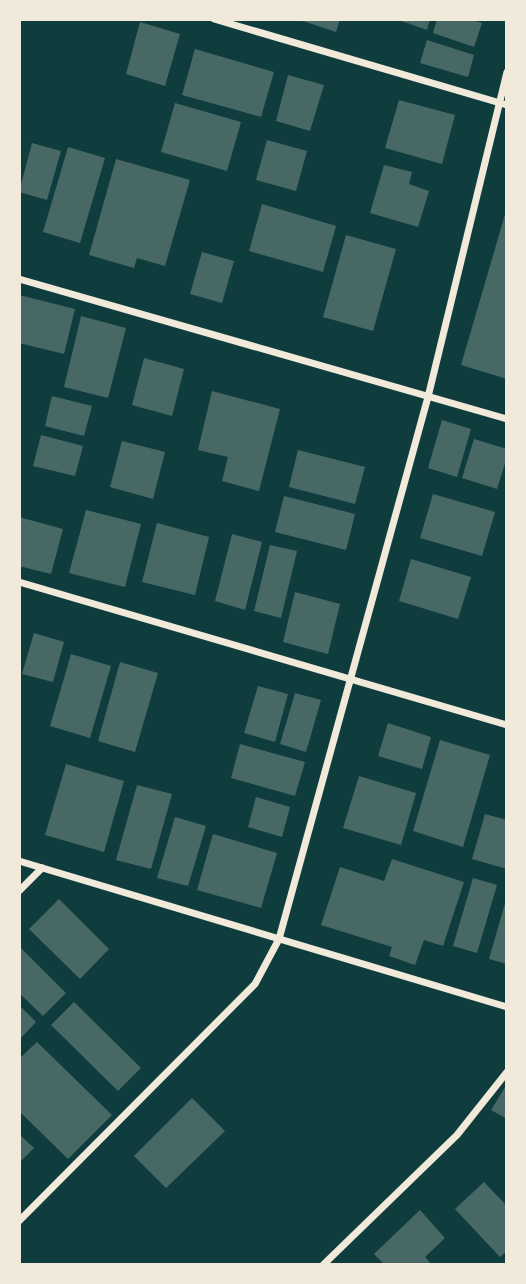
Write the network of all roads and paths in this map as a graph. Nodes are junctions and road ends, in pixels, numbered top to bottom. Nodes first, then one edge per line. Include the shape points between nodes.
1 (214, 19) edge
2 (507, 72) edge
3 (503, 104) edge
4 (19, 279) edge
5 (428, 397) junction
6 (507, 419) edge
7 (19, 582) edge
8 (349, 680) junction
9 (507, 726) edge
10 (19, 861) edge
11 (42, 867) junction
12 (19, 891) edge
13 (279, 939) junction
14 (507, 1007) edge
15 (507, 1072) edge
16 (19, 1221) edge
17 (323, 1265) edge

1 - 3 street
2 - 3 street
3 - 5 street
4 - 5 street
5 - 6 street
5 - 8 street
7 - 8 street
8 - 9 street
8 - 13 street
10 - 11 street
11 - 12 street
11 - 13 street
13 - 14 street
13 - 16 street via 256,984
15 - 17 street via 457,1135

